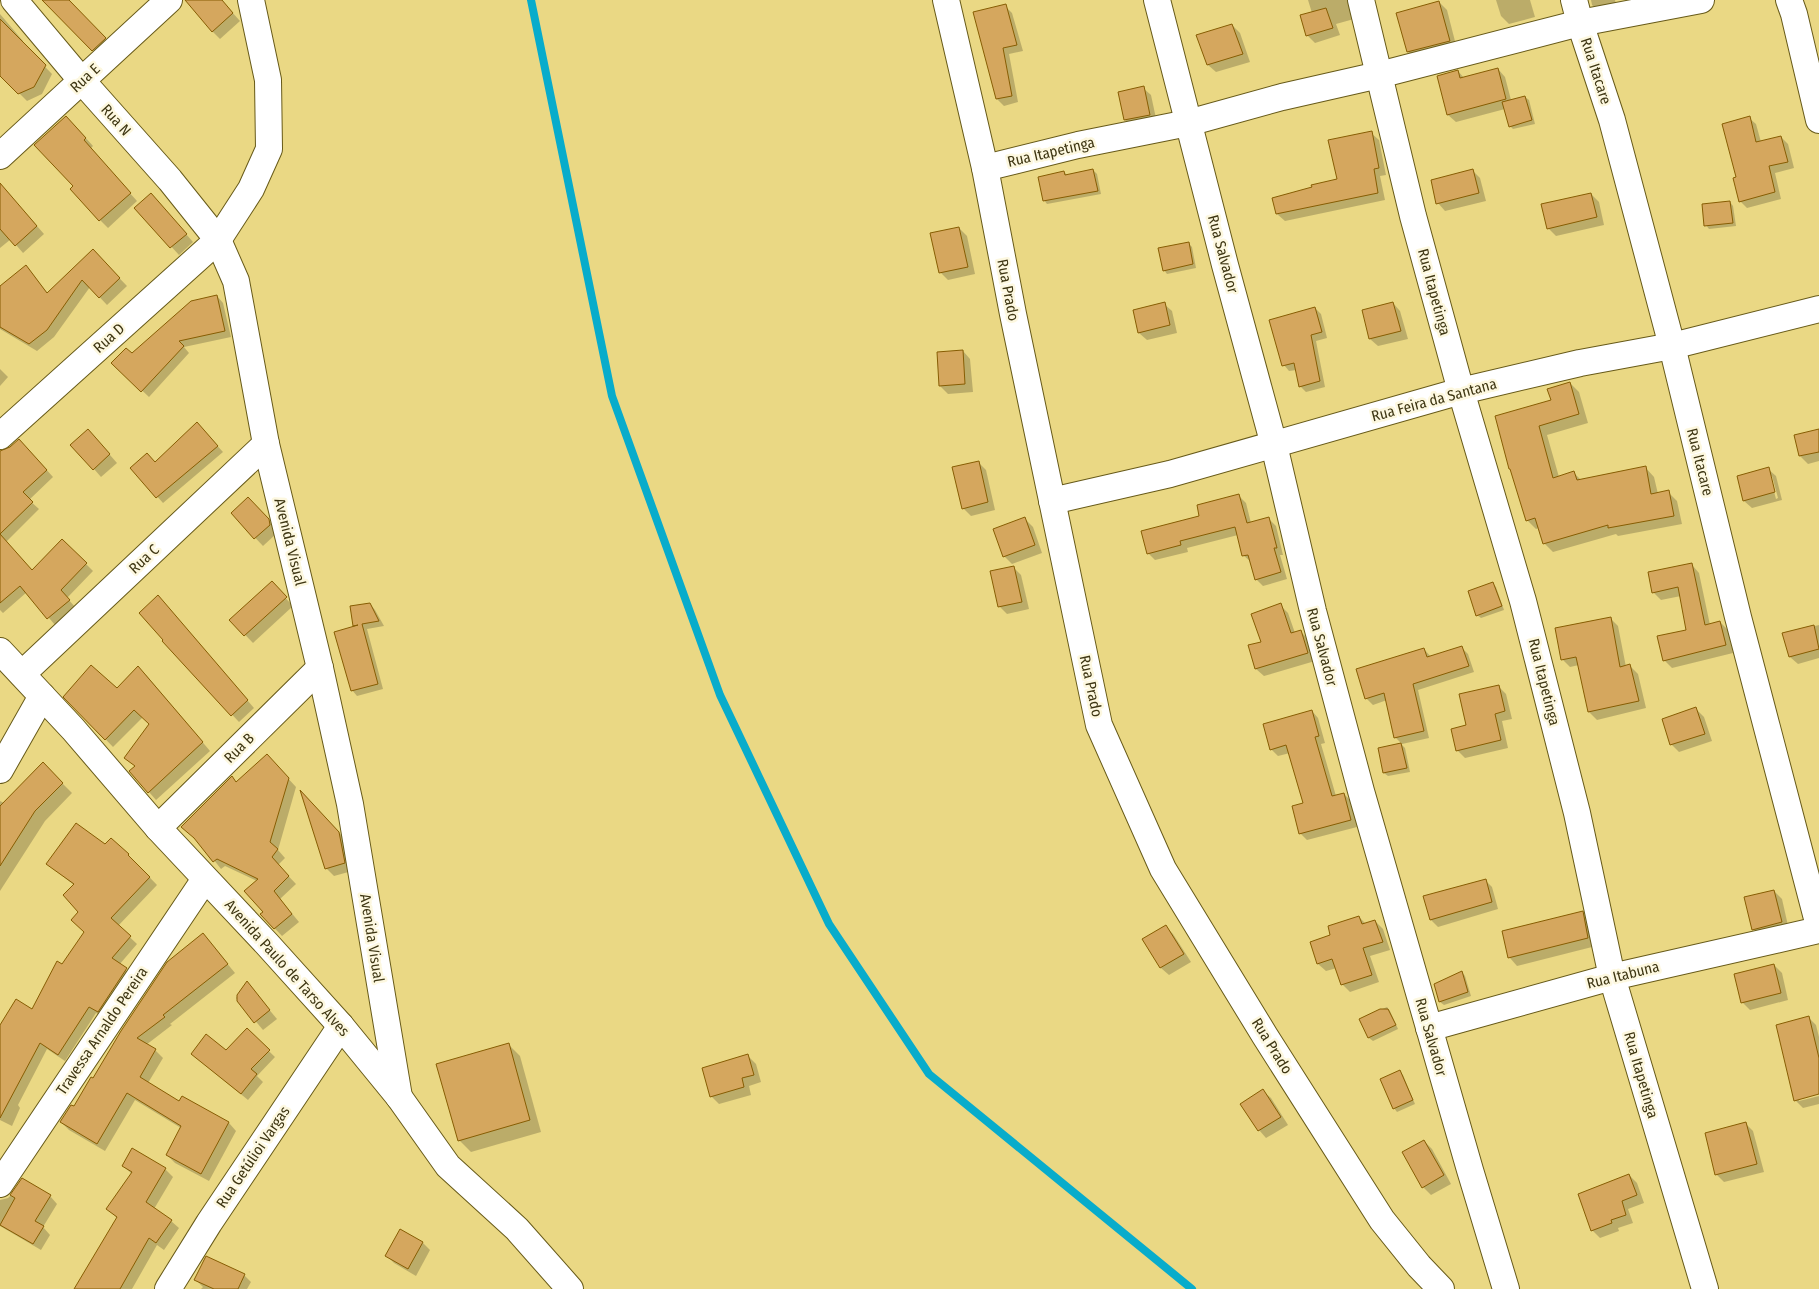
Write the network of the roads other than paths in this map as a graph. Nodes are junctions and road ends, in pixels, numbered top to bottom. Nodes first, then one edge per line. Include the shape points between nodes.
1 (14, 0) edge
2 (169, 0) edge
3 (251, 0) edge
4 (946, 0) edge
5 (1157, 0) edge
6 (1361, 0) edge
7 (1701, 0) edge
8 (1791, 7) edge
9 (1577, 12) edge
10 (1819, 37) edge
11 (1379, 75) junction
12 (82, 81) junction
13 (1819, 120) edge
14 (1188, 123) junction
15 (0, 156) edge
16 (985, 168) junction
17 (218, 240) junction
18 (1819, 309) edge
19 (1672, 346) junction
20 (1461, 391) junction
21 (0, 436) edge
22 (266, 444) junction
23 (1274, 445) junction
24 (1052, 501) junction
25 (0, 650) edge
26 (320, 668) junction
27 (22, 674) junction
28 (42, 696) junction
29 (0, 770) edge
30 (158, 828) junction
31 (205, 880) junction
32 (1819, 926) edge
33 (1819, 930) edge
34 (1612, 977) junction
35 (341, 1026) junction
36 (1429, 1028) junction
37 (399, 1097) junction
38 (0, 1184) edge
39 (168, 1289) edge
40 (570, 1289) edge
41 (1441, 1289) edge
42 (1506, 1289) edge
43 (1705, 1289) edge

1 - 12 street, Rua N
2 - 12 street, Rua E
3 - 17 street via 268,80 269,149 252,189
4 - 16 street, Rua Prado
5 - 14 street, Rua Salvador
6 - 11 street, Rua Itapetinga
7 - 9 street, Rua Itapetinga
8 - 10 street
8 - 13 street
9 - 11 street, Rua Itapetinga
9 - 19 street, Rua Itacare via 1612,120
11 - 14 street, Rua Itapetinga
11 - 20 street, Rua Itapetinga
12 - 15 street, Rua E
12 - 17 street, Rua N via 170,180
14 - 16 street, Rua Itapetinga
14 - 23 street, Rua Salvador
16 - 24 street, Rua Prado
17 - 21 street, Rua D
17 - 22 street, Avenida Visual via 236,281
18 - 19 street, Rua Feira da Santana
19 - 20 street, Rua Feira da Santana via 1580,363
19 - 32 street, Rua Itacare via 1738,617
20 - 23 street, Rua Feira da Santana
20 - 34 street, Rua Itapetinga via 1523,601 1577,813
22 - 26 street, Avenida Visual
22 - 27 street, Rua C
23 - 24 street, Rua Feira da Santana via 1170,474
23 - 36 street, Rua Salvador via 1318,630
24 - 41 street, Rua Prado via 1099,725 1164,869 1382,1220
25 - 27 street, Avenida Paulo de Tarso Alves
26 - 30 street, Rua B
26 - 37 street, Avenida Visual via 350,804
27 - 28 street, Avenida Paulo de Tarso Alves
28 - 29 street
28 - 30 street, Avenida Paulo de Tarso Alves
30 - 31 street, Avenida Paulo de Tarso Alves
31 - 35 street, Avenida Paulo de Tarso Alves
31 - 38 street, Travessa Arnaldo Pereira
33 - 34 street, Rua Itabuna
34 - 36 street, Rua Itabuna
34 - 43 street, Rua Itapetinga
35 - 37 street, Avenida Paulo de Tarso Alves
35 - 39 street, Rua Getúlioi Vargas
36 - 42 street, Rua Salvador
37 - 40 street, Avenida Paulo de Tarso Alves via 448,1166 517,1229

